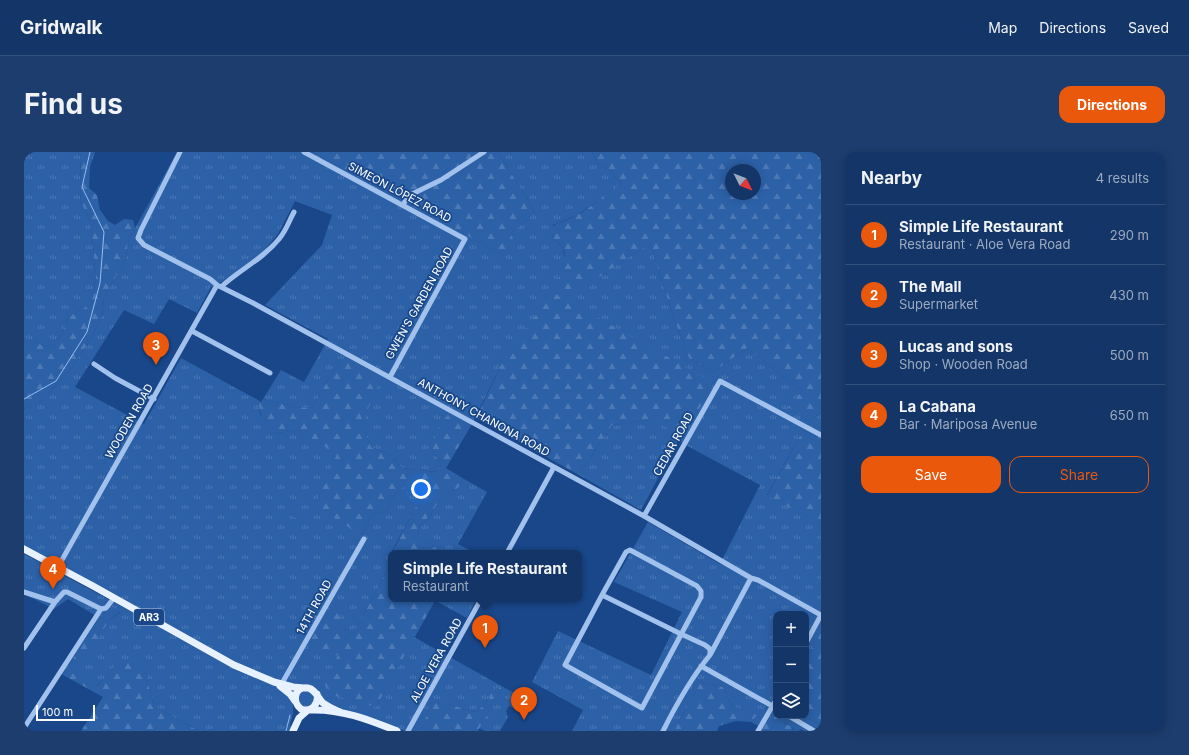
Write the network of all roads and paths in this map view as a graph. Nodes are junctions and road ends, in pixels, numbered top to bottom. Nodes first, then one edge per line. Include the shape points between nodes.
1 (180, 152) edge
2 (304, 152) edge
3 (484, 152) edge
4 (403, 205) junction
5 (294, 212) dead end
6 (465, 239) joint
7 (219, 286) junction
8 (192, 330) junction
9 (94, 364) dead end
10 (270, 373) dead end
11 (390, 377) junction
12 (154, 399) junction
13 (821, 435) edge
14 (554, 467) junction
15 (644, 516) junction
16 (364, 539) dead end
17 (24, 549) edge
18 (508, 550) edge
19 (58, 567) junction
20 (751, 578) junction
21 (24, 592) edge
22 (602, 595) junction
23 (114, 598) junction
24 (55, 602) junction
25 (479, 602) edge
26 (101, 609) junction
27 (821, 615) edge
28 (681, 634) junction
29 (809, 637) edge
30 (25, 645) edge
31 (710, 655) junction
32 (701, 666) junction
33 (274, 682) junction
34 (281, 685) junction
35 (304, 688) junction
36 (317, 694) junction
37 (295, 702) junction
38 (773, 706) edge
39 (773, 708) edge
40 (309, 710) junction
41 (340, 712) junction
42 (794, 719) edge
43 (24, 728) edge
44 (293, 730) edge
45 (397, 731) edge
46 (408, 731) edge
47 (663, 731) edge
48 (758, 731) edge
49 (814, 731) edge

1 - 7 street, ANTHONY CHANONA ROAD via 138,238 144,245
2 - 4 street, SIMEON LÓPEZ ROAD
3 - 4 street via 441,180 408,196
4 - 6 street, SIMEON LÓPEZ ROAD
5 - 7 street, WOODEN ROAD via 274,245
6 - 11 street, GWEN'S GARDEN ROAD
7 - 8 street, WOODEN ROAD
7 - 11 street, ANTHONY CHANONA ROAD
8 - 10 street
8 - 12 street, WOODEN ROAD
9 - 12 street
11 - 14 street, ANTHONY CHANONA ROAD
12 - 19 street, WOODEN ROAD
13 - 15 street, CEDAR ROAD via 720,381
14 - 15 street, ANTHONY CHANONA ROAD
14 - 18 street
15 - 20 street, ANTHONY CHANONA ROAD
16 - 34 street, 14TH ROAD
17 - 19 main road, AR3
19 - 23 main road, AR3
20 - 27 street, ANTHONY CHANONA ROAD
20 - 31 street
21 - 24 street
22 - 28 street
22 - 28 street via 626,552 630,550 697,586 701,591 701,597
22 - 28 street via 565,665 642,708
23 - 26 street via 106,608
23 - 33 main road, AR3 via 234,664
24 - 26 street via 62,593 67,592
24 - 30 street
25 - 46 street, ALOE VERA ROAD
26 - 43 street
27 - 29 street
28 - 31 street via 706,644 710,649
31 - 32 street
32 - 38 street
32 - 47 street
33 - 34 main road, AR3
33 - 37 main road, AR3 via 287,691
34 - 35 main road, AR3
35 - 36 main road via 312,689
35 - 37 main road via 296,694
36 - 40 main road via 314,708
36 - 41 main road via 327,706
37 - 40 main road via 301,709
37 - 44 main road
39 - 48 street
40 - 41 main road
40 - 44 main road via 299,718
41 - 45 main road via 362,717
42 - 49 street

